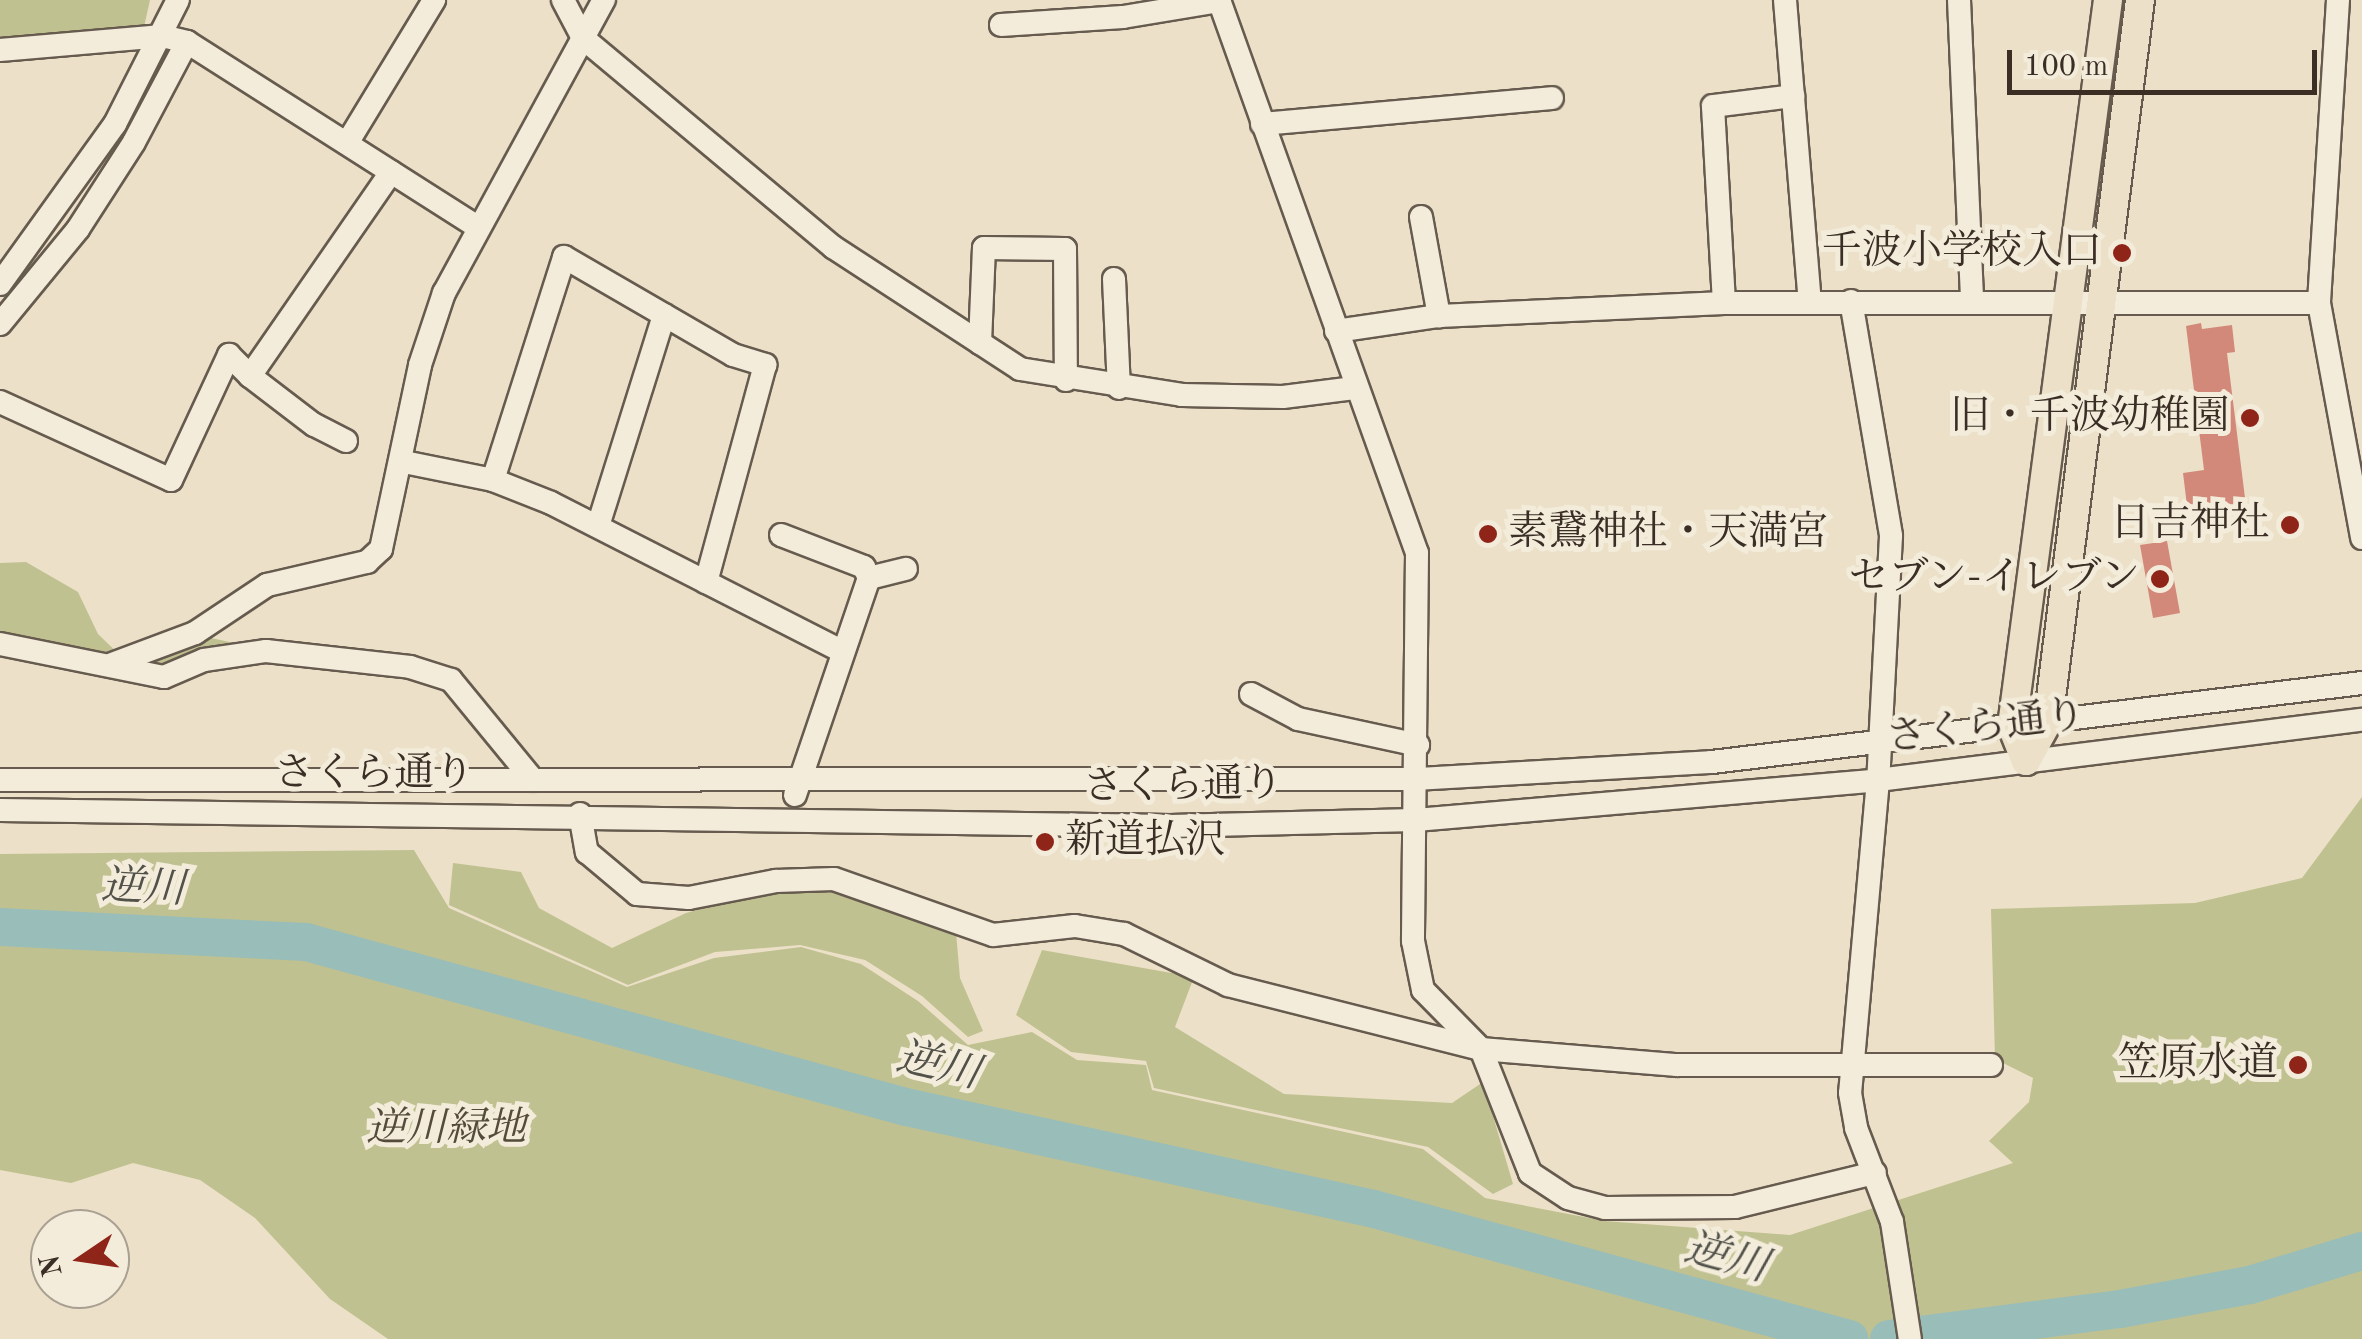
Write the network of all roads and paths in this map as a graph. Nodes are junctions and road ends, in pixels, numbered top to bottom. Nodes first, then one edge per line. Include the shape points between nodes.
1 (178, 0) edge
2 (434, 0) edge
3 (563, 0) edge
4 (604, 0) edge
5 (1785, 0) edge
6 (1959, 0) edge
7 (2108, 0) edge
8 (2140, 0) edge
9 (2338, 0) edge
10 (1219, 1) edge
11 (1001, 25) dead end
12 (162, 36) junction
13 (583, 38) junction
14 (187, 42) junction
15 (0, 50) edge
16 (1793, 96) junction
17 (1552, 98) dead end
18 (1262, 124) junction
19 (349, 140) junction
20 (391, 172) junction
21 (1421, 218) dead end
22 (477, 227) junction
23 (1114, 279) dead end
24 (0, 284) edge
25 (1810, 301) junction
26 (1851, 301) junction
27 (1972, 301) junction
28 (1724, 302) junction
29 (2068, 302) junction
30 (2320, 303) junction
31 (2100, 305) junction
32 (664, 315) junction
33 (1439, 316) junction
34 (0, 324) edge
35 (1336, 331) junction
36 (980, 343) junction
37 (250, 376) junction
38 (1066, 380) junction
39 (1119, 388) junction
40 (1354, 388) junction
41 (0, 402) edge
42 (346, 441) dead end
43 (404, 462) junction
44 (493, 480) junction
45 (598, 526) junction
46 (782, 535) dead end
47 (2362, 538) edge
48 (906, 569) dead end
49 (869, 578) junction
50 (706, 582) junction
51 (0, 644) edge
52 (842, 651) junction
53 (112, 664) junction
54 (2362, 683) edge
55 (1250, 694) dead end
56 (2362, 720) edge
57 (2048, 722) junction
58 (2012, 726) junction
59 (1418, 745) junction
60 (1878, 745) junction
61 (2026, 761) junction
62 (0, 780) edge
63 (533, 780) junction
64 (1417, 780) junction
65 (1878, 780) junction
66 (798, 783) junction
67 (0, 810) edge
68 (580, 814) junction
69 (789, 818) junction
70 (1415, 820) junction
71 (1481, 1049) junction
72 (1849, 1063) junction
73 (1990, 1066) dead end
74 (1876, 1173) junction
75 (1910, 1339) edge

1 - 12 street
2 - 19 street
3 - 13 street
4 - 13 street
5 - 16 street
6 - 27 street
7 - 29 main road
8 - 31 main road
9 - 30 street
10 - 11 street via 1123,18
10 - 18 street
12 - 14 street
12 - 15 street
12 - 24 street via 76,186
13 - 22 street
13 - 36 street via 764,182 833,247
14 - 19 street
14 - 34 street via 78,229
16 - 25 street
16 - 28 street via 1713,106
17 - 18 street
18 - 35 street
19 - 20 street
20 - 22 street
20 - 37 street
21 - 33 street
22 - 43 street via 420,365
23 - 39 street
25 - 26 street
25 - 28 street
26 - 27 street
26 - 60 street via 1890,536
27 - 29 street
28 - 33 street
29 - 31 street
29 - 58 main road
30 - 31 street
30 - 47 street
31 - 57 main road
32 - 44 street via 564,257
32 - 45 street
32 - 50 street via 733,355 765,365
33 - 35 street
35 - 40 street
36 - 38 street via 1020,368
36 - 38 street via 984,248 1066,249
37 - 41 street via 228,355 171,480
37 - 42 street via 314,426
38 - 39 street
39 - 40 street via 1266,396
40 - 59 street via 1417,553
43 - 44 street
43 - 53 street via 386,533 367,562 267,586 195,633
44 - 45 street
45 - 50 street
46 - 49 street via 864,566
48 - 49 street
49 - 52 street
50 - 52 street
51 - 53 street
52 - 66 street
53 - 63 street via 164,676 204,660 266,651 410,667 451,680
54 - 57 street, さくら通り
55 - 59 street via 1298,719
56 - 61 street, さくら通り
57 - 58 street, さくら通り
57 - 61 main road
58 - 60 street, さくら通り
58 - 61 main road
59 - 64 street
60 - 64 street, さくら通り
60 - 65 street
61 - 65 street, さくら通り
62 - 63 street, さくら通り
63 - 66 street, さくら通り
64 - 66 street, さくら通り
64 - 70 street
65 - 70 street, さくら通り
65 - 72 street
66 - 69 street
67 - 68 street, さくら通り
68 - 69 street, さくら通り
68 - 71 street via 587,852 637,894 689,898 776,881 834,879 993,934 1075,926 1124,934 1241,989
69 - 70 street, さくら通り via 1170,826
70 - 71 street via 1413,941 1423,990
71 - 72 street via 1677,1065
71 - 74 street via 1530,1172 1568,1198 1605,1208 1735,1207
72 - 73 street
72 - 74 street via 1856,1128
74 - 75 street

